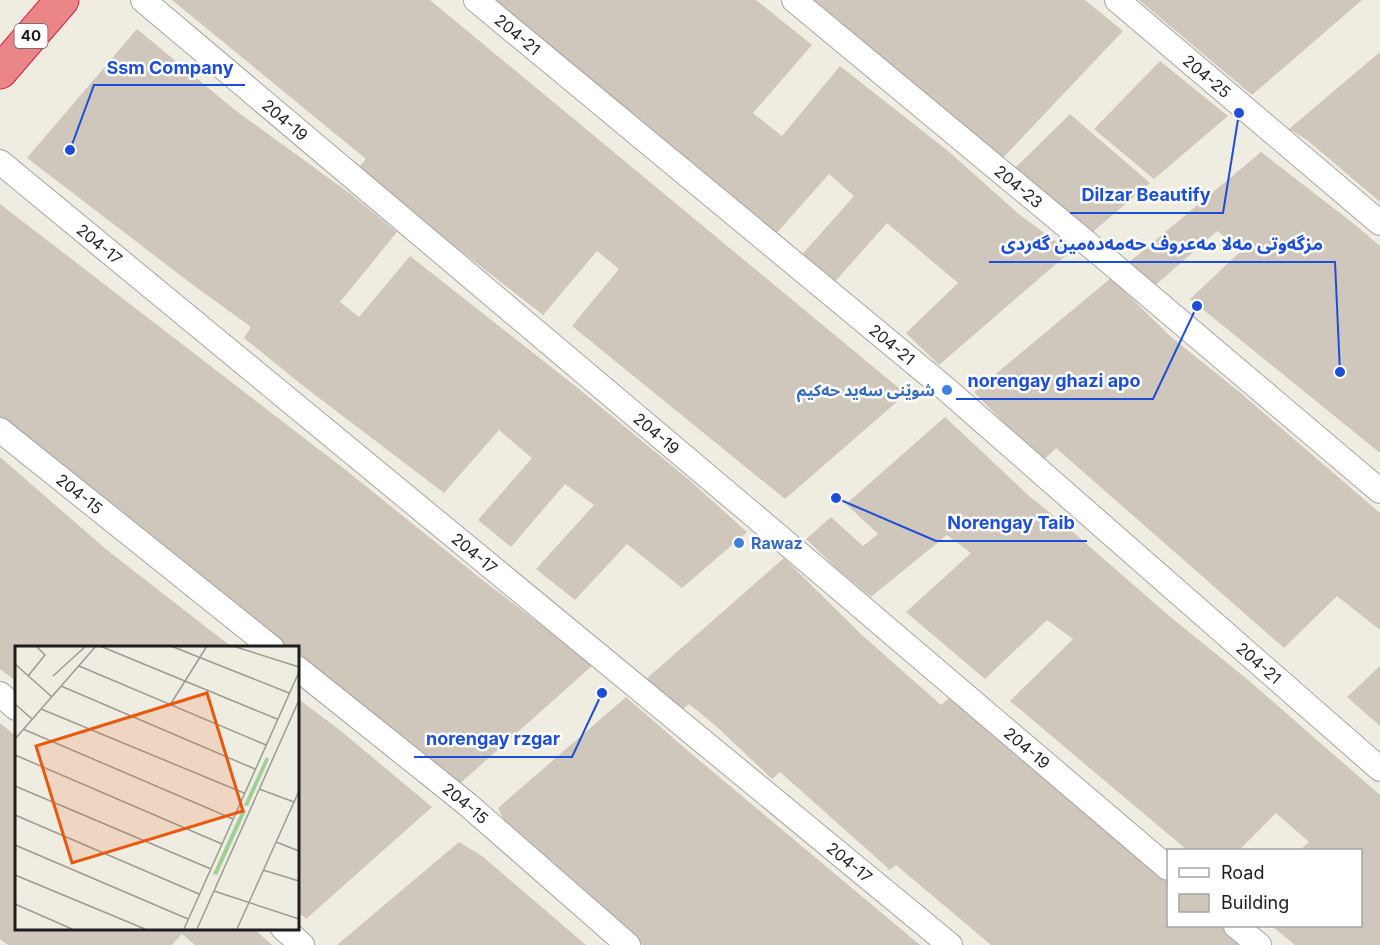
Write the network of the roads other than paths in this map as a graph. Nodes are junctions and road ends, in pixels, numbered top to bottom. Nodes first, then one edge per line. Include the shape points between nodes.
1 (62, 0) edge
2 (143, 0) edge
3 (476, 0) edge
4 (794, 0) edge
5 (1117, 0) edge
6 (0, 72) edge
7 (0, 162) edge
8 (1380, 223) edge
9 (0, 430) edge
10 (1380, 491) edge
11 (270, 646) edge
12 (298, 669) edge
13 (0, 694) edge
14 (15, 707) edge
15 (1380, 769) edge
16 (1167, 867) edge
17 (1237, 927) edge
18 (285, 930) edge
19 (302, 945) edge
20 (627, 945) edge
21 (950, 945) edge
22 (1259, 945) edge

1 - 6 highway, 40
2 - 16 street, 204-19
3 - 15 street, 204-21 via 945,389
4 - 10 street, 204-23
5 - 8 street, 204-25
7 - 21 street, 204-17
9 - 11 street, 204-15
12 - 20 street, 204-15 via 467,804
13 - 14 street
17 - 22 street
18 - 19 street

